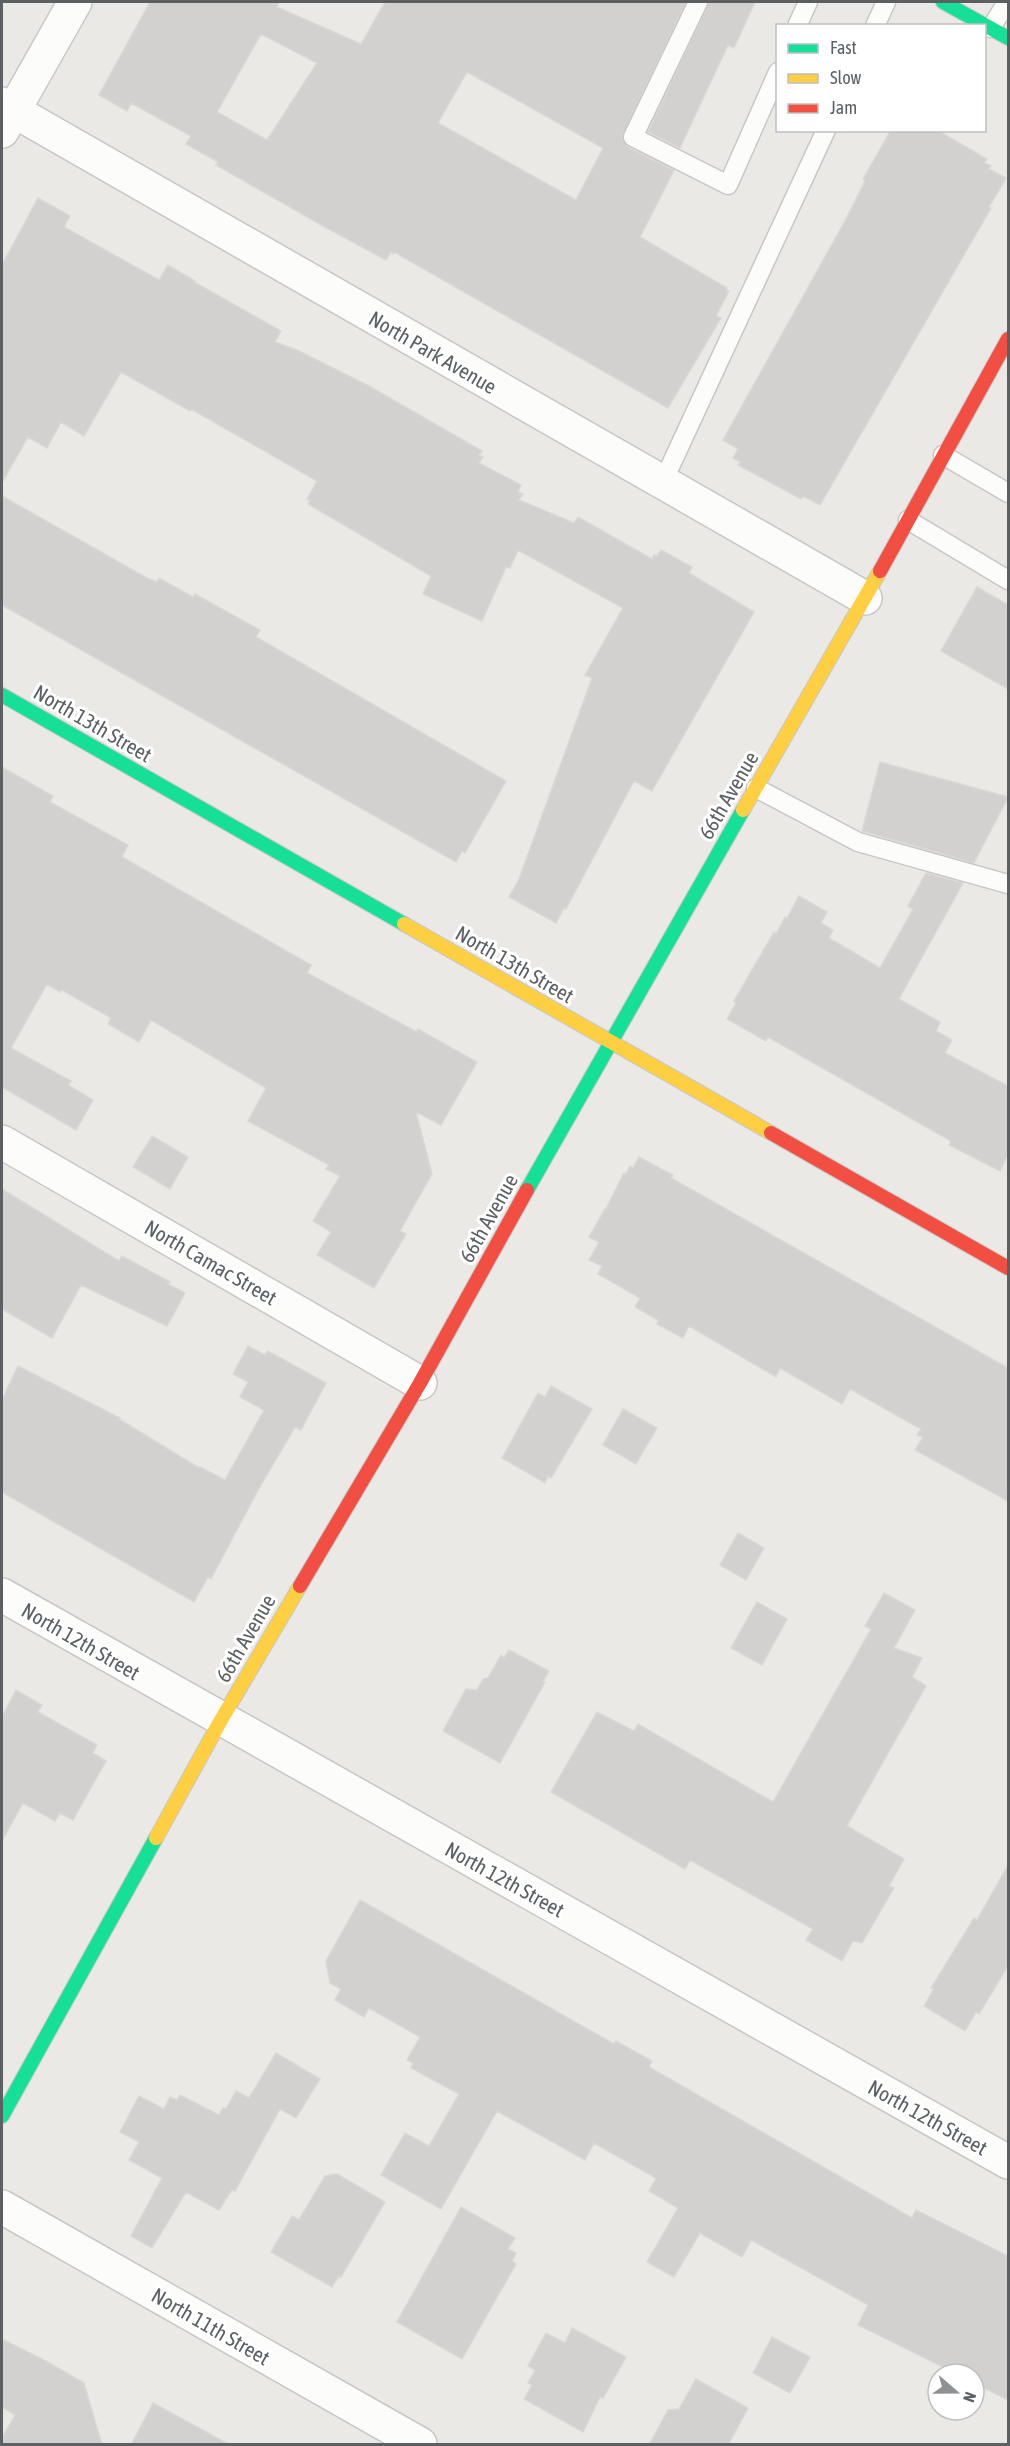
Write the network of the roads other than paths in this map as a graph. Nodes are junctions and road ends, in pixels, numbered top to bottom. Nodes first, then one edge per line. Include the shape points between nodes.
1 (75, 2) edge
2 (698, 2) edge
3 (808, 2) edge
4 (886, 2) edge
5 (943, 2) edge
6 (1007, 2) edge
7 (798, 24) edge
8 (876, 24) edge
9 (984, 24) edge
10 (986, 25) edge
11 (991, 28) junction
12 (1008, 38) edge
13 (776, 74) edge
14 (6, 115) edge
15 (825, 132) edge
16 (1008, 339) edge
17 (943, 455) junction
18 (662, 484) junction
19 (1008, 493) edge
20 (908, 520) junction
21 (1008, 580) edge
22 (865, 598) junction
23 (2, 695) edge
24 (756, 788) junction
25 (1008, 884) edge
26 (610, 1042) junction
27 (2, 1142) edge
28 (1008, 1269) edge
29 (420, 1383) junction
30 (2, 1595) edge
31 (221, 1720) junction
32 (2, 2116) edge
33 (1008, 2162) edge
34 (2, 2207) edge
35 (420, 2445) edge

1 - 14 street
2 - 13 lane via 633,137 728,185
3 - 7 lane
4 - 8 lane
5 - 9 street
6 - 11 lane
10 - 11 street
11 - 12 street
14 - 18 street, North Park Avenue
15 - 18 lane
16 - 17 street, 66th Avenue
17 - 19 lane
17 - 20 street, 66th Avenue
18 - 22 street, North Park Avenue
20 - 21 lane
20 - 22 street, 66th Avenue
22 - 24 street, 66th Avenue
23 - 26 street, North 13th Street
24 - 25 lane via 858,842
24 - 26 street, 66th Avenue
26 - 28 street, North 13th Street
26 - 29 street, 66th Avenue
27 - 29 street, North Camac Street
29 - 31 street, 66th Avenue
30 - 31 street, North 12th Street
31 - 32 street, 66th Avenue
31 - 33 street, North 12th Street
34 - 35 street, North 11th Street

